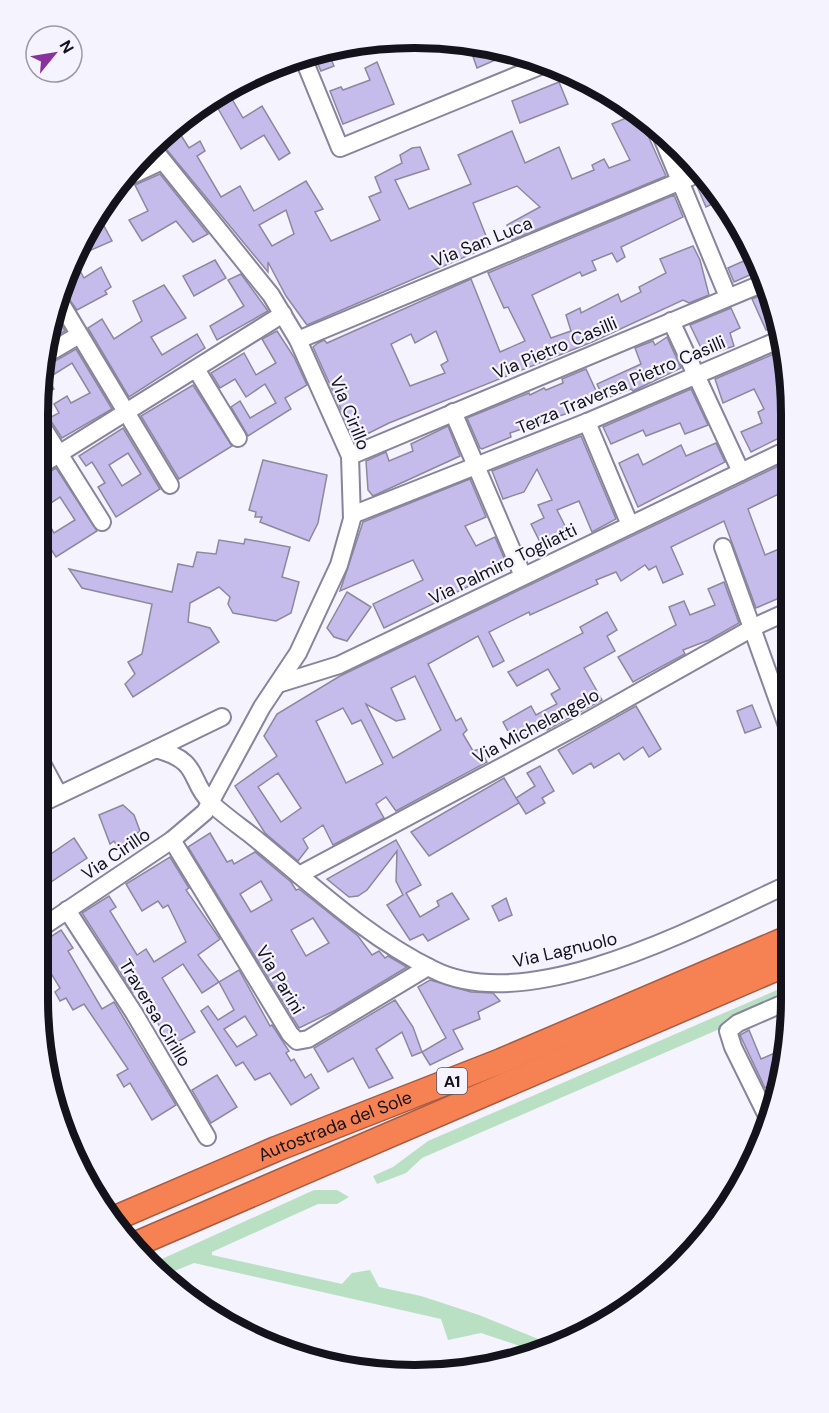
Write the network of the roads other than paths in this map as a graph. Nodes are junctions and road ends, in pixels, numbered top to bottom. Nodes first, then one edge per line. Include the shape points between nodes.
1 (306, 64) edge
2 (535, 68) edge
3 (667, 148) edge
4 (158, 156) edge
5 (692, 176) edge
6 (680, 181) junction
7 (757, 285) edge
8 (728, 297) junction
9 (64, 308) edge
10 (283, 314) junction
11 (671, 321) junction
12 (79, 335) junction
13 (298, 340) junction
14 (774, 342) edge
15 (54, 351) edge
16 (196, 369) junction
17 (696, 374) junction
18 (125, 412) junction
19 (453, 412) junction
20 (587, 422) junction
21 (48, 437) edge
22 (238, 438) dead end
23 (781, 453) edge
24 (58, 454) junction
25 (350, 456) junction
26 (48, 460) edge
27 (476, 466) junction
28 (741, 472) junction
29 (170, 484) dead end
30 (352, 515) junction
31 (102, 522) dead end
32 (630, 525) junction
33 (723, 547) dead end
34 (523, 576) junction
35 (781, 615) edge
36 (753, 628) junction
37 (278, 684) junction
38 (781, 708) edge
39 (222, 717) dead end
40 (156, 749) junction
41 (48, 775) edge
42 (59, 795) junction
43 (48, 800) edge
44 (211, 803) junction
45 (172, 840) junction
46 (299, 875) junction
47 (781, 888) edge
48 (67, 910) junction
49 (48, 923) edge
50 (781, 941) edge
51 (781, 966) edge
52 (428, 967) junction
53 (781, 1004) edge
54 (764, 1110) edge
55 (207, 1137) dead end
56 (120, 1216) edge
57 (141, 1242) edge

1 - 2 street via 340,148
3 - 6 street
4 - 10 street, Via Cirillo via 272,295
5 - 6 street, Via San Luca
6 - 8 street
6 - 13 street, Via San Luca
7 - 8 street, Via Pietro Casilli
8 - 11 street, Via Pietro Casilli
9 - 12 street
10 - 13 street, Via Cirillo
10 - 16 street
11 - 17 street
11 - 19 street, Via Pietro Casilli
12 - 15 street
12 - 18 street
13 - 25 street, Via Cirillo
14 - 17 street, Terza Traversa Pietro Casilli
16 - 18 street
16 - 22 street
17 - 20 street, Terza Traversa Pietro Casilli
17 - 28 street
18 - 24 street
18 - 29 street
19 - 25 street, Via Pietro Casilli
19 - 27 street
20 - 27 street, Terza Traversa Pietro Casilli
20 - 32 street
21 - 24 street
23 - 28 street, Via Palmiro Togliatti
24 - 26 street
24 - 31 street
25 - 30 street, Via Cirillo
27 - 30 street, Terza Traversa Pietro Casilli
27 - 34 street
28 - 32 street, Via Palmiro Togliatti
30 - 37 street, Via Cirillo via 339,565 298,653
32 - 34 street, Via Palmiro Togliatti
33 - 36 street
34 - 37 street, Via Palmiro Togliatti via 339,665
35 - 36 street, Via Michelangelo
36 - 38 street
36 - 46 street, Via Michelangelo
37 - 44 street, Via Cirillo
39 - 40 street
40 - 42 street
40 - 44 street via 184,762
41 - 42 street
42 - 43 street
44 - 45 street, Via Cirillo via 196,822
44 - 46 street, Via Lagnuolo
45 - 48 street, Via Cirillo
45 - 52 street, Via Parini via 297,1041 308,1039
46 - 52 street, Via Lagnuolo via 366,928
47 - 52 street, Via Lagnuolo via 643,951 591,968 520,983 468,981
48 - 49 street, Via Cirillo
48 - 55 street, Traversa Cirillo
50 - 56 highway, Autostrada del Sole / A1 via 501,1061 276,1149
51 - 57 highway, Autostrada del Sole / A1
53 - 54 street via 728,1031

